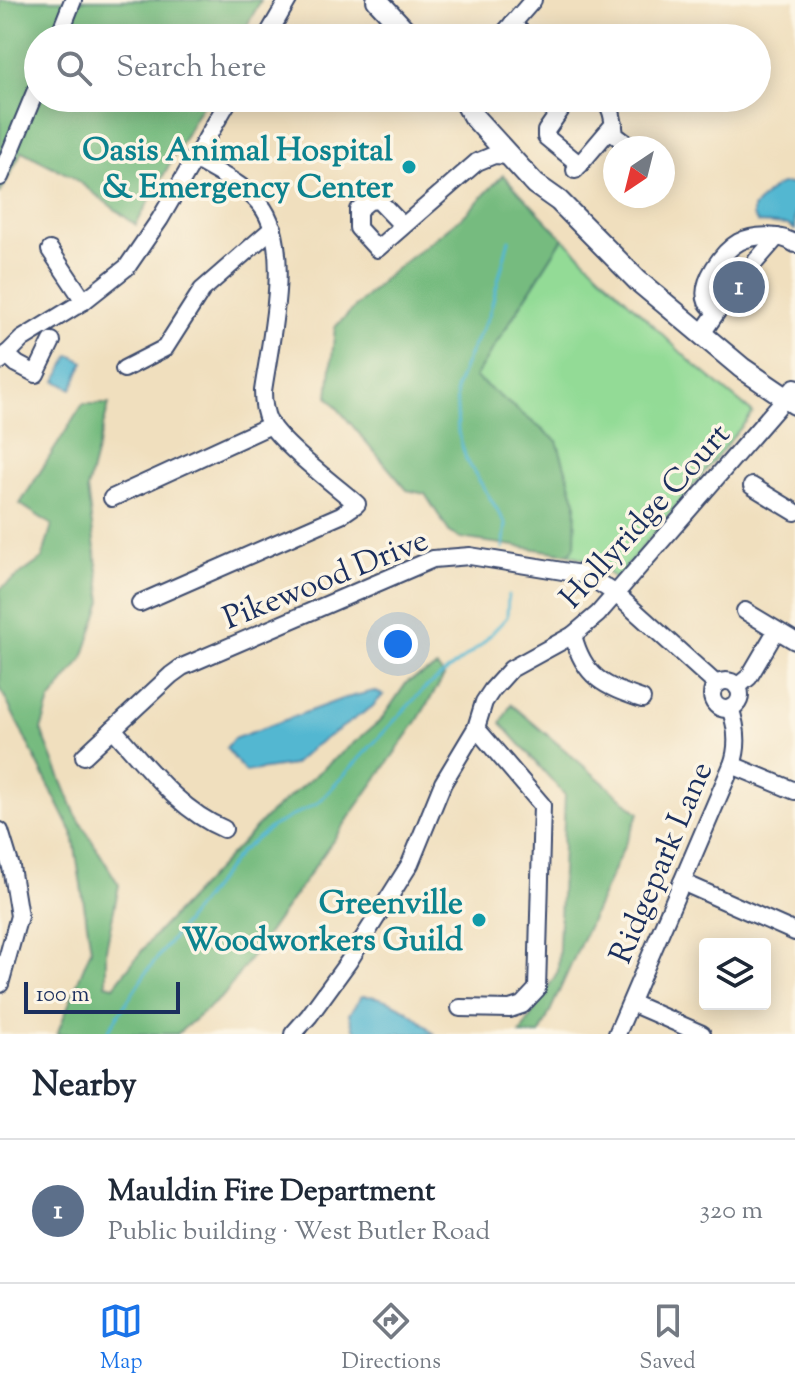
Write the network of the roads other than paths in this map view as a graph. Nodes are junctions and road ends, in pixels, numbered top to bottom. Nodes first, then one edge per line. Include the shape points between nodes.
1 (73, 0) edge
2 (288, 0) edge
3 (377, 0) edge
4 (533, 0) edge
5 (64, 24) edge
6 (274, 24) edge
7 (399, 24) edge
8 (512, 24) edge
9 (27, 112) edge
10 (221, 112) edge
11 (471, 112) edge
12 (488, 112) edge
13 (559, 112) edge
14 (611, 112) edge
15 (614, 124) junction
16 (487, 131) junction
17 (616, 136) edge
18 (509, 156) junction
19 (193, 158) junction
20 (477, 162) junction
21 (0, 177) edge
22 (559, 201) junction
23 (403, 226) dead end
24 (273, 228) junction
25 (777, 237) junction
26 (795, 244) edge
27 (50, 250) dead end
28 (756, 261) tunnel mouth
29 (729, 294) tunnel mouth
30 (84, 301) junction
31 (716, 312) junction
32 (701, 335) junction
33 (52, 341) dead end
34 (3, 357) edge
35 (124, 369) dead end
36 (792, 396) edge
37 (271, 425) junction
38 (752, 486) dead end
39 (112, 498) dead end
40 (795, 512) edge
41 (616, 594) junction
42 (140, 603) dead end
43 (745, 611) dead end
44 (776, 631) junction
45 (573, 635) junction
46 (795, 641) edge
47 (717, 685) junction
48 (737, 687) junction
49 (642, 699) dead end
50 (730, 708) junction
51 (476, 728) junction
52 (113, 729) junction
53 (84, 756) dead end
54 (732, 765) junction
55 (795, 791) edge
56 (224, 829) dead end
57 (0, 831) edge
58 (682, 882) junction
59 (795, 932) edge
60 (7, 939) edge
61 (0, 984) edge
62 (631, 1003) junction
63 (460, 1008) dead end
64 (293, 1034) edge
65 (617, 1034) edge
66 (702, 1034) edge

1 - 5 street
2 - 6 street
3 - 7 main road
4 - 8 street
9 - 21 street
10 - 19 street
11 - 16 main road
12 - 22 main road via 549,179
13 - 15 street via 546,137 577,167
14 - 15 street
15 - 17 street
16 - 18 main road
16 - 20 street
18 - 20 street
18 - 22 main road
19 - 24 street via 256,200
19 - 30 street via 135,256
20 - 23 street
22 - 32 main road
24 - 35 street via 202,290 165,348
24 - 37 street via 279,258 263,391
25 - 26 street
25 - 28 street
25 - 31 street via 740,241 724,254 706,284 707,301
27 - 30 street
29 - 31 street
30 - 34 street via 31,332
31 - 32 street
32 - 36 main road
33 - 34 street via 36,374
36 - 41 street, Hollyridge Court
37 - 39 street
37 - 42 street via 357,504
38 - 40 street
41 - 45 street, Hollyridge Court
41 - 47 street
41 - 52 street, Pikewood Drive via 587,575 470,556 433,559 182,667
43 - 44 street
44 - 46 street
44 - 48 street via 749,677
45 - 49 street via 578,655 594,677
45 - 51 street, Hollyridge Court via 501,678 484,702
47 - 48 street
47 - 50 street via 715,704
48 - 50 street via 739,701
50 - 54 street, Ridgepark Lane via 737,751
51 - 63 street via 542,805 537,989 510,1009
51 - 64 street, Hollyridge Court via 443,783 410,864 349,961
52 - 53 street, Pikewood Drive
52 - 56 street via 187,808
54 - 55 street
54 - 58 street, Ridgepark Lane
57 - 60 street via 19,916
58 - 59 street
58 - 62 street, Ridgepark Lane
60 - 61 street
62 - 65 street, Ridgepark Lane
62 - 66 street

